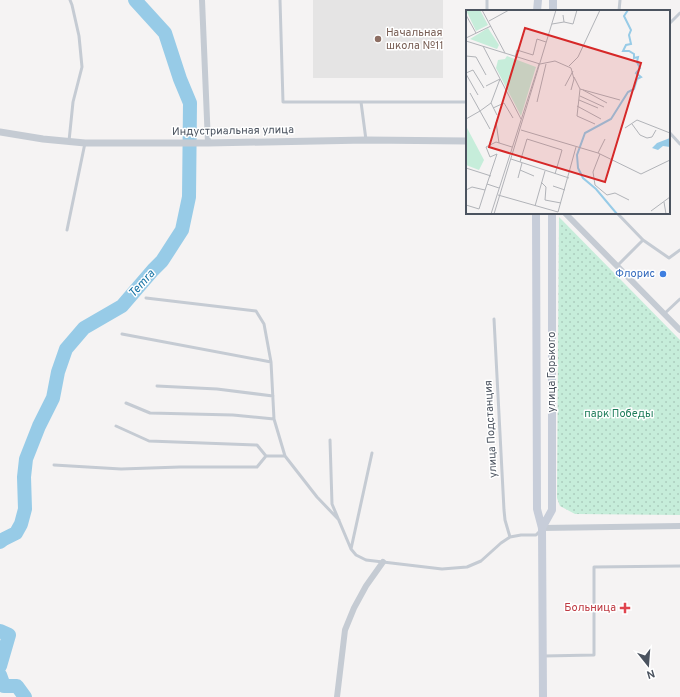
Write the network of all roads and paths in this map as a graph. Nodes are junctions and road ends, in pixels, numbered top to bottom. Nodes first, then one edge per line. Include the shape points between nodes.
1 (70, 0) edge
2 (202, 0) edge
3 (280, 0) edge
4 (538, 0) edge
5 (620, 0) edge
6 (537, 10) edge
7 (619, 10) edge
8 (680, 13) edge
9 (670, 23) edge
10 (361, 102) junction
11 (466, 102) edge
12 (0, 132) edge
13 (670, 133) edge
14 (366, 140) junction
15 (69, 141) junction
16 (466, 142) edge
17 (85, 143) junction
18 (208, 143) junction
19 (680, 144) edge
20 (536, 214) edge
21 (552, 214) edge
22 (566, 214) edge
23 (618, 214) edge
24 (67, 230) dead end
25 (643, 240) junction
26 (680, 250) edge
27 (617, 266) junction
28 (146, 298) dead end
29 (680, 298) edge
30 (664, 314) junction
31 (494, 319) dead end
32 (680, 330) edge
33 (122, 334) dead end
34 (271, 362) junction
35 (157, 386) dead end
36 (272, 396) junction
37 (126, 403) dead end
38 (274, 419) junction
39 (116, 426) dead end
40 (330, 440) dead end
41 (372, 453) dead end
42 (266, 456) junction
43 (285, 456) junction
44 (54, 465) dead end
45 (339, 520) junction
46 (680, 526) edge
47 (542, 528) junction
48 (510, 537) junction
49 (351, 549) junction
50 (383, 562) junction
51 (680, 566) edge
52 (542, 656) junction
53 (337, 697) edge
54 (542, 697) edge

1 - 15 lane via 79,36 82,67 73,102
2 - 18 street
3 - 10 lane via 283,102
4 - 6 main road
5 - 7 lane
8 - 9 lane
10 - 11 lane
10 - 14 lane
12 - 15 street, Индустриальная улица
13 - 19 lane
14 - 16 street, Индустриальная улица
14 - 18 street, Индустриальная улица
15 - 17 street, Индустриальная улица
17 - 18 street, Индустриальная улица
17 - 24 lane
20 - 47 main road, улица Горького via 537,509
21 - 47 main road, улица Горького via 552,510
22 - 27 street
23 - 25 lane
25 - 26 lane via 669,258
25 - 27 lane
27 - 30 street
28 - 34 lane via 256,311 264,324
29 - 30 lane
30 - 32 street
31 - 48 lane, улица Подстанция via 504,510
33 - 34 lane
34 - 36 lane
35 - 36 lane via 217,389
36 - 38 lane
37 - 38 lane via 150,413 233,415
38 - 43 lane
39 - 42 lane via 149,441 257,445
40 - 45 lane via 332,504
41 - 49 lane
42 - 43 lane
42 - 44 lane via 257,467 120,469
43 - 45 lane via 317,498
45 - 49 lane
46 - 47 street
47 - 48 lane via 536,534
47 - 52 main road, улица Горького
48 - 50 lane via 481,561 467,567 442,569
49 - 50 lane via 366,560
50 - 53 street via 366,586 345,630
51 - 52 lane via 594,566 594,656
52 - 54 main road, улица Горького

